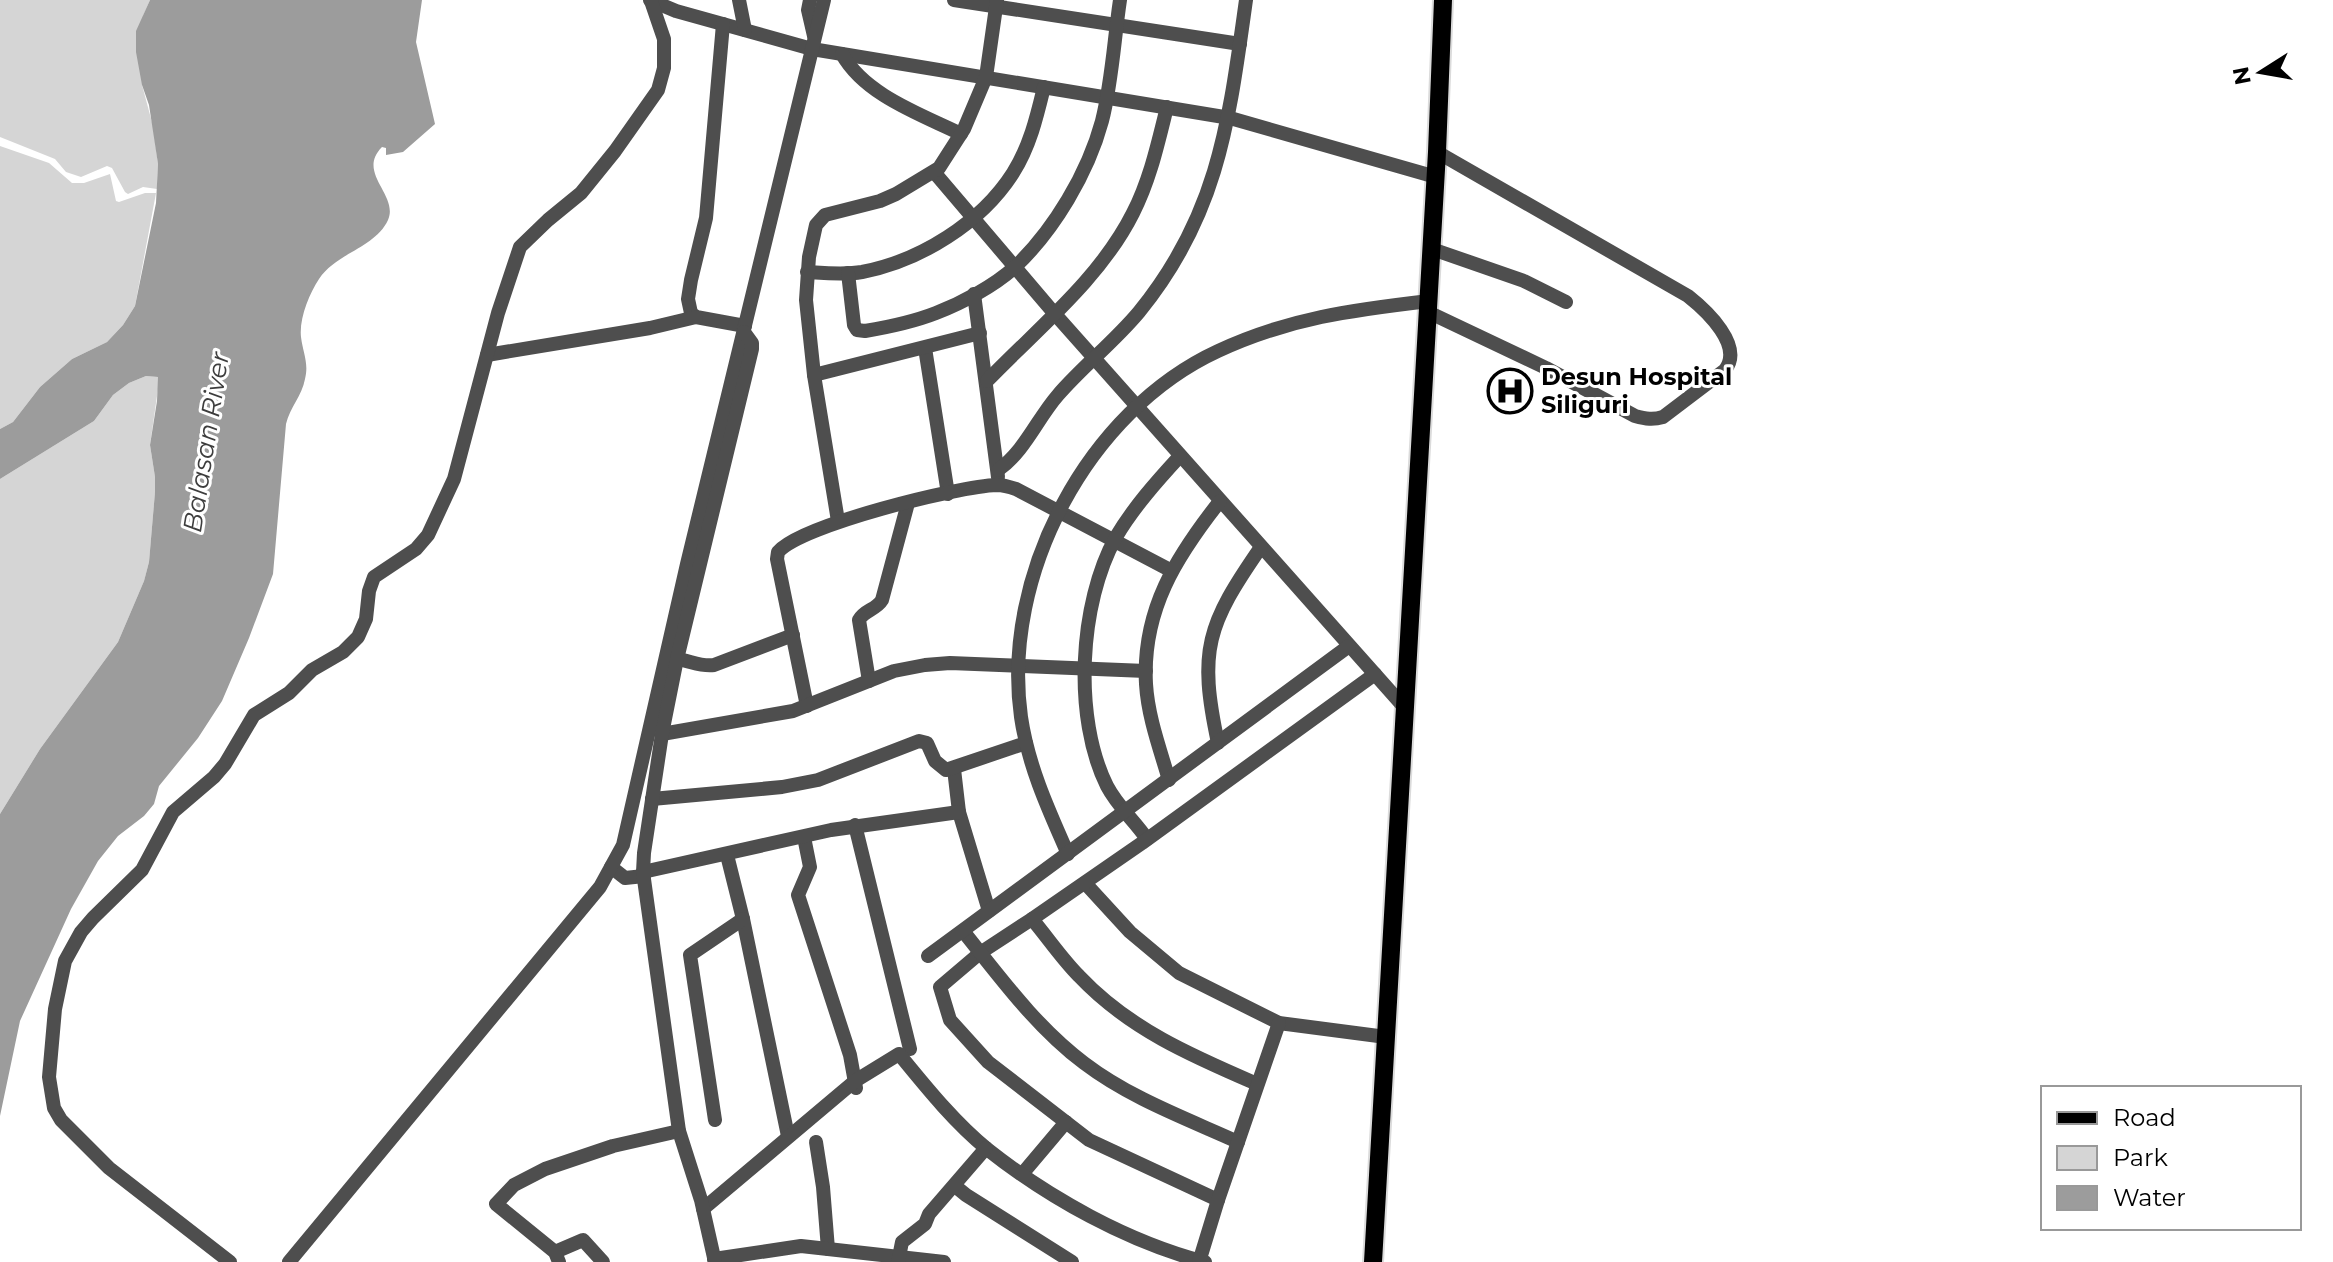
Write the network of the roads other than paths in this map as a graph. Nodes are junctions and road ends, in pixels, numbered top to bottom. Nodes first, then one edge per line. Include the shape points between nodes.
1 (739, 0) edge
2 (810, 0) edge
3 (824, 0) edge
4 (954, 0) edge
5 (1120, 0) edge
6 (1246, 0) edge
7 (1443, 0) edge
8 (650, 1) edge
9 (997, 4) edge
10 (723, 24) junction
11 (1116, 25) junction
12 (745, 30) junction
13 (1240, 44) junction
14 (813, 45) junction
15 (842, 54) junction
16 (986, 77) junction
17 (1044, 87) junction
18 (1106, 97) junction
19 (1167, 107) junction
20 (1230, 118) junction
21 (961, 134) junction
22 (1437, 152) junction
23 (934, 172) junction
24 (1436, 177) junction
25 (973, 219) junction
26 (1432, 249) junction
27 (1014, 267) junction
28 (807, 272) junction
29 (848, 273) junction
30 (974, 294) junction
31 (1566, 302) dead end
32 (1429, 306) junction
33 (1054, 313) junction
34 (696, 317) junction
35 (744, 329) junction
36 (980, 333) junction
37 (925, 348) junction
38 (487, 355) junction
39 (1094, 359) junction
40 (814, 375) junction
41 (987, 381) junction
42 (1135, 405) junction
43 (1180, 456) junction
44 (998, 478) junction
45 (948, 494) junction
46 (1220, 501) junction
47 (908, 503) junction
48 (1060, 512) junction
49 (838, 521) junction
50 (1115, 540) junction
51 (1261, 547) junction
52 (1170, 570) junction
53 (793, 635) junction
54 (1349, 646) junction
55 (677, 659) junction
56 (1020, 666) junction
57 (1084, 670) junction
58 (1146, 671) junction
59 (1375, 674) junction
60 (869, 681) junction
61 (807, 706) junction
62 (1405, 708) junction
63 (662, 734) junction
64 (1026, 743) junction
65 (1218, 743) junction
66 (954, 769) junction
67 (1169, 780) junction
68 (652, 799) junction
69 (959, 812) junction
70 (1124, 813) junction
71 (855, 825) junction
72 (804, 837) junction
73 (1147, 839) junction
74 (1068, 854) junction
75 (727, 855) junction
76 (611, 867) junction
77 (644, 874) junction
78 (1085, 883) junction
79 (989, 911) junction
80 (743, 919) junction
81 (1032, 919) junction
82 (963, 931) junction
83 (980, 953) junction
84 (928, 956) dead end
85 (1279, 1023) junction
86 (1386, 1037) junction
87 (910, 1049) dead end
88 (1257, 1084) junction
89 (856, 1085) junction
90 (715, 1120) dead end
91 (1066, 1122) junction
92 (679, 1131) junction
93 (788, 1136) junction
94 (816, 1142) dead end
95 (1238, 1142) junction
96 (986, 1148) junction
97 (1023, 1173) junction
98 (955, 1186) junction
99 (1218, 1200) junction
100 (703, 1209) junction
101 (828, 1249) junction
102 (557, 1257) edge
103 (898, 1259) edge
104 (714, 1261) edge
105 (230, 1262) edge
106 (289, 1262) edge
107 (603, 1262) edge
108 (944, 1262) edge
109 (1072, 1262) edge
110 (1201, 1262) edge
111 (1373, 1262) edge

1 - 12 street
2 - 14 street
3 - 14 street
4 - 9 street
5 - 11 street
6 - 13 street
7 - 22 main road
8 - 10 street
8 - 38 street via 664,39 658,90 581,193 520,247
9 - 11 street
9 - 16 street
10 - 12 street
10 - 34 street via 706,218 688,299
11 - 13 street
11 - 18 street
12 - 14 street
13 - 20 street
14 - 15 street
14 - 35 street
15 - 16 street
15 - 21 street via 866,82
16 - 17 street
16 - 21 street
17 - 18 street
17 - 25 street via 1018,164
18 - 19 street
18 - 27 street via 1099,132 1074,190
19 - 20 street
19 - 33 street via 1150,173 1128,223
20 - 24 street
20 - 39 street via 1207,194 1178,259 1138,313
21 - 23 street
22 - 24 main road
22 - 32 street via 1688,296 1730,347 1731,362 1663,417 1645,419
23 - 25 street
23 - 28 street via 880,201 825,215 816,225
24 - 26 main road
25 - 27 street
25 - 29 street via 901,261
26 - 31 street via 1524,281
26 - 32 main road
27 - 30 street
27 - 33 street
28 - 29 street
28 - 40 street
29 - 30 street via 857,330 934,314
30 - 36 street
32 - 42 street via 1326,314 1251,338 1192,366
32 - 62 main road
33 - 39 street
33 - 41 street
34 - 35 street
34 - 38 street
35 - 55 street via 752,349
35 - 76 street via 623,845
36 - 37 street
36 - 41 street
37 - 40 street
37 - 45 street
38 - 105 street via 454,479 434,524 416,549 374,577 362,631 343,652 254,715 225,764 173,812 142,870 81,932 65,961 49,1077 54,1108 109,1168
39 - 42 street
39 - 44 street via 1056,397
40 - 49 street
41 - 44 street
42 - 43 street
42 - 48 street via 1107,437
43 - 46 street
43 - 50 street
44 - 45 street
44 - 48 street
45 - 47 street
46 - 51 street
46 - 52 street
47 - 49 street
47 - 60 street via 882,600 859,620
48 - 50 street
48 - 56 street via 1028,591
49 - 53 street via 778,552
50 - 52 street
50 - 57 street via 1092,608
51 - 54 street
51 - 65 street via 1223,604 1208,656 1208,693
52 - 58 street via 1155,611
53 - 55 street via 714,665
53 - 61 street
54 - 59 street
54 - 65 street
55 - 63 street
56 - 57 street
56 - 60 street via 925,665
56 - 64 street
57 - 58 street
57 - 70 street via 1093,744 1107,785
58 - 67 street via 1152,721
59 - 62 street
59 - 73 street
60 - 61 street
61 - 63 street
62 - 86 main road
63 - 68 street
64 - 66 street
64 - 74 street
65 - 67 street
66 - 68 street via 940,767 927,743 919,741 806,782
66 - 69 street
67 - 70 street
68 - 77 street
69 - 71 street
69 - 79 street
70 - 73 street
70 - 74 street
71 - 72 street
71 - 87 street
72 - 75 street
72 - 89 street via 810,867 798,895
73 - 78 street
74 - 79 street
75 - 77 street
75 - 80 street
76 - 77 street via 625,878
76 - 106 street via 600,887
77 - 92 street
78 - 81 street
78 - 85 street via 1130,932 1179,973
79 - 82 street
80 - 90 street via 690,955
80 - 93 street
81 - 83 street
81 - 88 street via 1079,976 1121,1014 1174,1048
82 - 83 street
82 - 84 street
83 - 91 street via 940,987 950,1020 988,1062
83 - 95 street via 1027,1010 1083,1063 1140,1098
85 - 86 street
85 - 88 street
86 - 111 main road
88 - 95 street
89 - 93 street
89 - 96 street via 899,1054
91 - 97 street
91 - 99 street via 1089,1140
92 - 100 street
92 - 102 street via 613,1146 514,1185 496,1204
93 - 100 street
94 - 101 street
95 - 99 street
96 - 97 street
96 - 98 street
97 - 110 street via 1084,1214
98 - 103 street via 925,1224 902,1242
98 - 109 street
99 - 110 street
100 - 104 street
101 - 103 street
101 - 104 street via 801,1246
102 - 107 street via 583,1240
103 - 108 street

